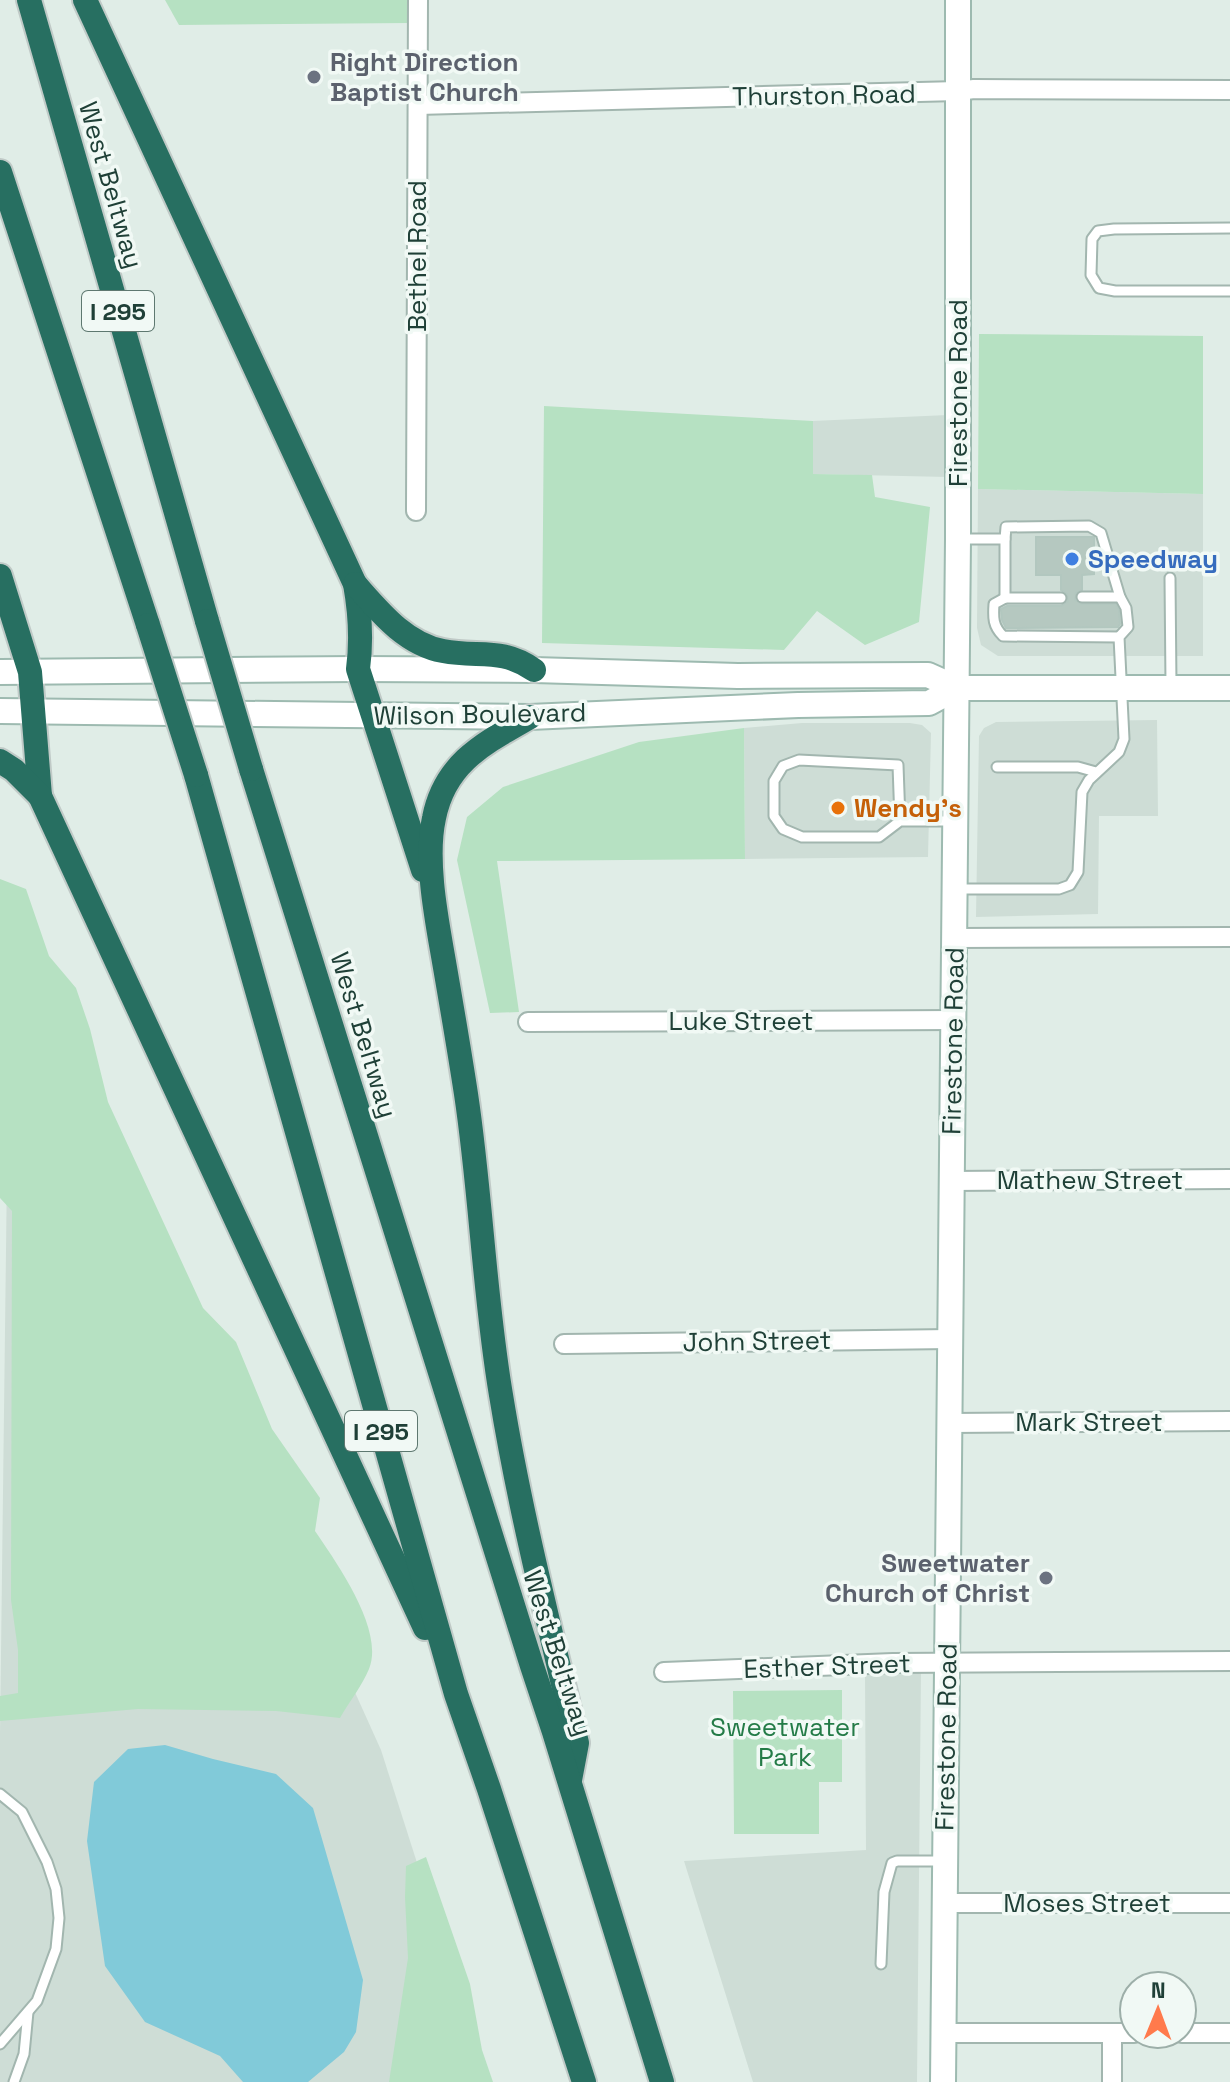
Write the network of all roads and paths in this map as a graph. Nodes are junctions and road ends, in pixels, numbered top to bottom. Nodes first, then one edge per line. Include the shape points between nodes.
1 (29, 0) edge
2 (85, 0) edge
3 (418, 0) edge
4 (958, 0) edge
5 (1230, 90) edge
6 (958, 91) junction
7 (418, 105) junction
8 (0, 172) edge
9 (1230, 228) edge
10 (1230, 291) edge
11 (416, 511) dead end
12 (958, 539) junction
13 (1005, 539) junction
14 (0, 576) edge
15 (1170, 578) dead end
16 (355, 584) junction
17 (1082, 597) dead end
18 (1120, 597) junction
19 (1010, 600) junction
20 (1056, 600) dead end
21 (1119, 637) junction
22 (358, 669) junction
23 (534, 670) junction
24 (0, 672) edge
25 (30, 672) junction
26 (957, 688) junction
27 (1122, 688) junction
28 (1171, 688) junction
29 (1230, 688) edge
30 (0, 711) edge
31 (33, 711) junction
32 (373, 716) junction
33 (530, 717) junction
34 (0, 761) edge
35 (997, 767) dead end
36 (1096, 772) junction
37 (40, 796) junction
38 (900, 821) junction
39 (955, 821) junction
40 (955, 889) junction
41 (434, 903) junction
42 (1230, 937) edge
43 (954, 938) junction
44 (953, 1020) junction
45 (528, 1022) dead end
46 (1230, 1179) edge
47 (951, 1181) junction
48 (950, 1339) junction
49 (564, 1344) dead end
50 (1230, 1421) edge
51 (949, 1423) junction
52 (1230, 1661) edge
53 (947, 1662) junction
54 (664, 1672) dead end
55 (456, 1694) junction
56 (570, 1783) junction
57 (0, 1794) edge
58 (944, 1861) junction
59 (944, 1903) junction
60 (1230, 1903) edge
61 (881, 1964) dead end
62 (28, 2012) junction
63 (944, 2033) junction
64 (1198, 2033) edge
65 (1230, 2033) edge
66 (1112, 2034) junction
67 (1118, 2034) edge
68 (0, 2044) edge
69 (14, 2082) edge
70 (584, 2082) edge
71 (662, 2082) edge
72 (943, 2082) edge
73 (1112, 2082) edge

1 - 56 highway, West Beltway / I 295, bridge via 251,769
2 - 16 highway
3 - 7 street, Bethel Road
4 - 6 main road, Firestone Road
5 - 6 street, Thurston Road
6 - 7 street, Thurston Road
6 - 12 main road, Firestone Road
7 - 11 street, Bethel Road
8 - 55 highway, I 295, bridge via 196,775
9 - 10 lane via 1098,231 1092,239 1091,275 1099,288 1115,291
12 - 13 lane
12 - 26 main road, Firestone Road
13 - 18 lane via 1006,527 1089,526 1101,533
13 - 19 lane
14 - 25 highway
15 - 28 lane
16 - 22 highway
16 - 23 highway via 382,615 425,646 507,656
17 - 18 lane
18 - 21 lane via 1128,627
19 - 20 lane
19 - 21 lane via 994,604 993,619 1003,636 1103,632
21 - 27 lane
22 - 23 main road, Wilson Boulevard
22 - 25 main road, Wilson Boulevard
22 - 32 highway
23 - 26 main road, Wilson Boulevard via 928,675
24 - 25 main road, Wilson Boulevard
25 - 31 highway
26 - 27 main road, Wilson Boulevard
26 - 33 main road, Wilson Boulevard via 929,703
26 - 39 main road, Firestone Road
27 - 28 main road, Wilson Boulevard
27 - 36 lane via 1124,739 1119,752
28 - 29 main road, Wilson Boulevard
30 - 31 main road, Wilson Boulevard
31 - 32 main road, Wilson Boulevard
31 - 37 highway
32 - 33 main road, Wilson Boulevard
32 - 41 highway
33 - 41 highway via 472,752 441,794 431,842
34 - 37 highway
35 - 36 lane via 1078,767
36 - 40 lane via 1082,792 1078,872 1070,885
37 - 55 highway
38 - 38 lane via 898,765 799,760 783,766 774,781 774,816 783,829 802,837 879,837
38 - 39 lane
39 - 40 main road, Firestone Road
40 - 43 main road, Firestone Road
41 - 56 highway via 467,1098 500,1393 577,1743
42 - 43 street
43 - 44 main road, Firestone Road
44 - 45 street, Luke Street
44 - 47 main road, Firestone Road
46 - 47 street, Mathew Street
47 - 48 main road, Firestone Road
48 - 49 street, John Street
48 - 51 main road, Firestone Road
50 - 51 street, Mark Street
51 - 53 main road, Firestone Road
52 - 53 street, Esther Street
53 - 54 street, Esther Street
53 - 58 main road, Firestone Road
55 - 70 highway, I 295
56 - 71 highway, West Beltway / I 295
57 - 62 lane via 22,1812 56,1889 56,1949
58 - 59 main road, Firestone Road
58 - 61 lane via 892,1863 884,1892
59 - 60 street, Moses Street
59 - 63 main road, Firestone Road
62 - 68 lane
62 - 69 lane via 24,2054
63 - 66 street
63 - 72 main road, Firestone Road
64 - 65 street
66 - 67 street
66 - 73 street

